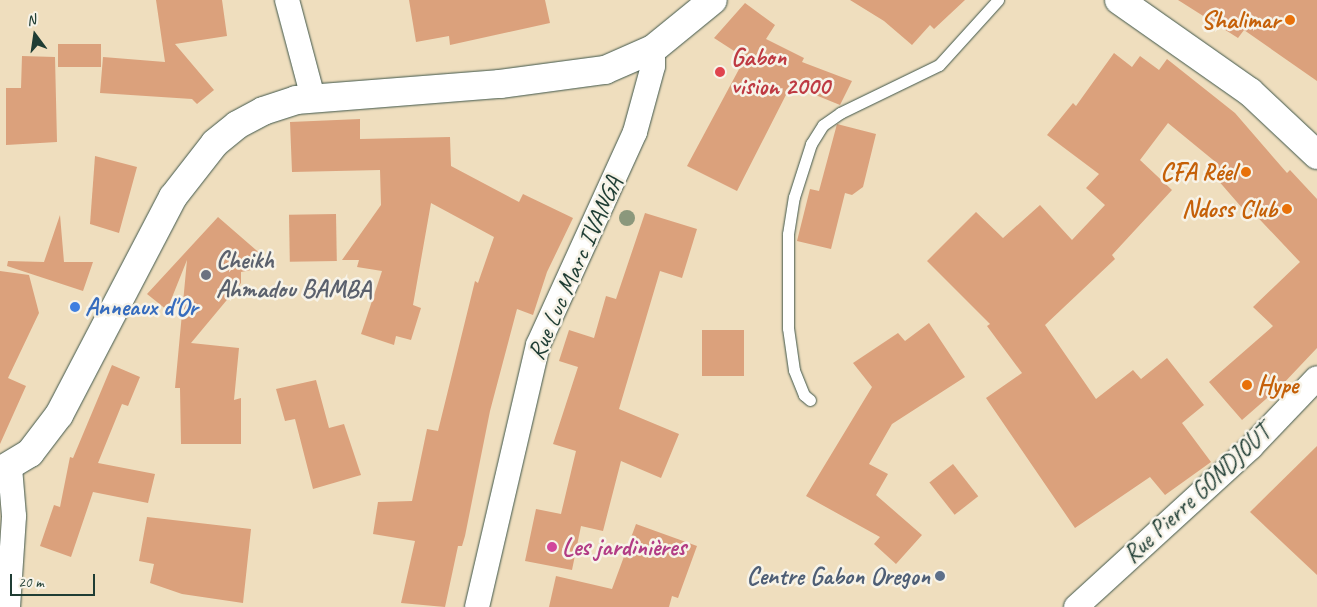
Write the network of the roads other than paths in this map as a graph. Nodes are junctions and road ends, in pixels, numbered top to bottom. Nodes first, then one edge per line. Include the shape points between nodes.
1 (287, 0) edge
2 (713, 0) edge
3 (998, 0) edge
4 (1119, 0) edge
5 (653, 49) junction
6 (313, 98) junction
7 (1317, 155) edge
8 (1317, 378) edge
9 (810, 400) dead end
10 (5, 469) edge
11 (8, 607) edge
12 (476, 607) edge
13 (1076, 607) edge

1 - 6 street
2 - 5 street
3 - 9 lane via 939,64 840,113 823,125 811,144 794,198 788,234 788,328 794,370 804,395
4 - 7 street via 1250,92
5 - 6 street via 625,63 576,76
5 - 12 street, Rue Luc Marc IVANGA via 653,66 635,132 536,353
6 - 10 street via 263,111 237,124 199,162 173,197 59,415 30,453
8 - 13 street, Rue Pierre GONDJOUT via 1250,447
10 - 11 street via 14,516

